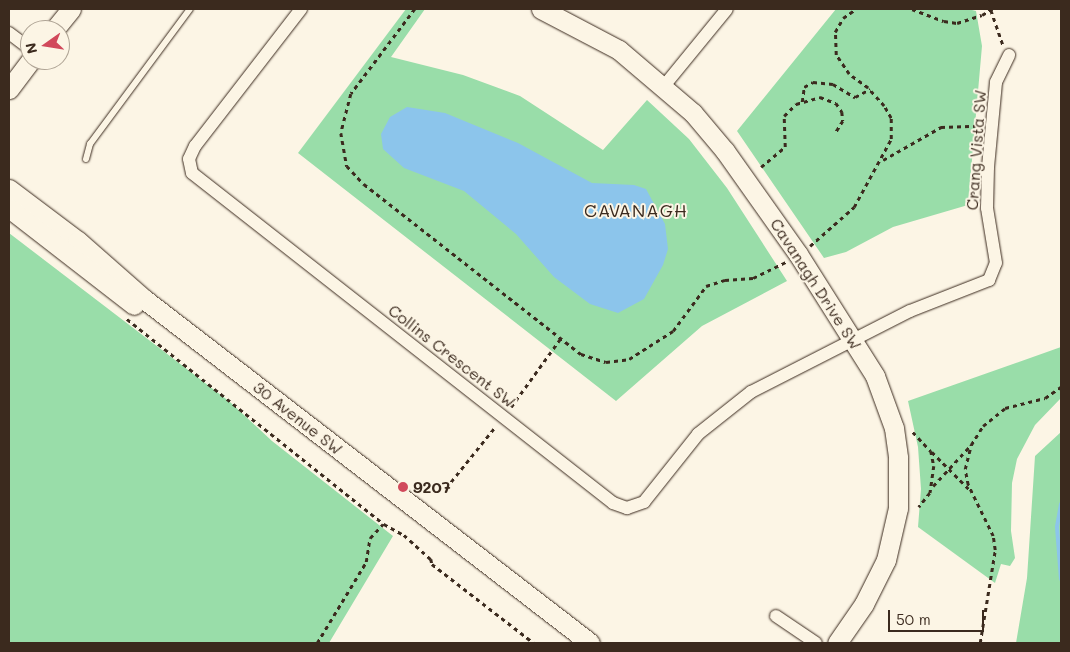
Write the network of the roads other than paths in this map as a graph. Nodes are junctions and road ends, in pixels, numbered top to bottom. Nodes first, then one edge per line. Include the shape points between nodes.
1 (71, 9) edge
2 (190, 9) edge
3 (301, 9) edge
4 (541, 9) edge
5 (727, 9) edge
6 (62, 20) edge
7 (9, 33) edge
8 (20, 41) edge
9 (1009, 55) road end
10 (23, 70) edge
11 (664, 86) junction
12 (9, 89) edge
13 (86, 159) dead end
14 (9, 188) edge
15 (9, 208) edge
16 (854, 340) junction
17 (776, 616) dead end
18 (572, 643) edge
19 (590, 643) edge
20 (816, 643) edge
21 (837, 643) edge

1 - 6 main road
2 - 13 lane via 90,144
3 - 16 street, Collins Crescent SW via 195,146 189,159 192,173 613,503 627,508 639,506 688,444 723,411 751,392
4 - 11 main road, Cavanagh Drive SW via 611,46
5 - 11 street
7 - 8 street
9 - 16 street, Crang Vista SW via 996,82 988,167 987,208 996,263 993,275 984,283 924,305
10 - 12 main road
11 - 16 main road, Cavanagh Drive SW via 693,113 725,151
14 - 19 main road, 30 Avenue SW via 144,298
15 - 18 main road, 30 Avenue SW
16 - 21 main road, Cavanagh Drive SW via 875,376 894,428 898,508 886,560 864,604
17 - 20 street

